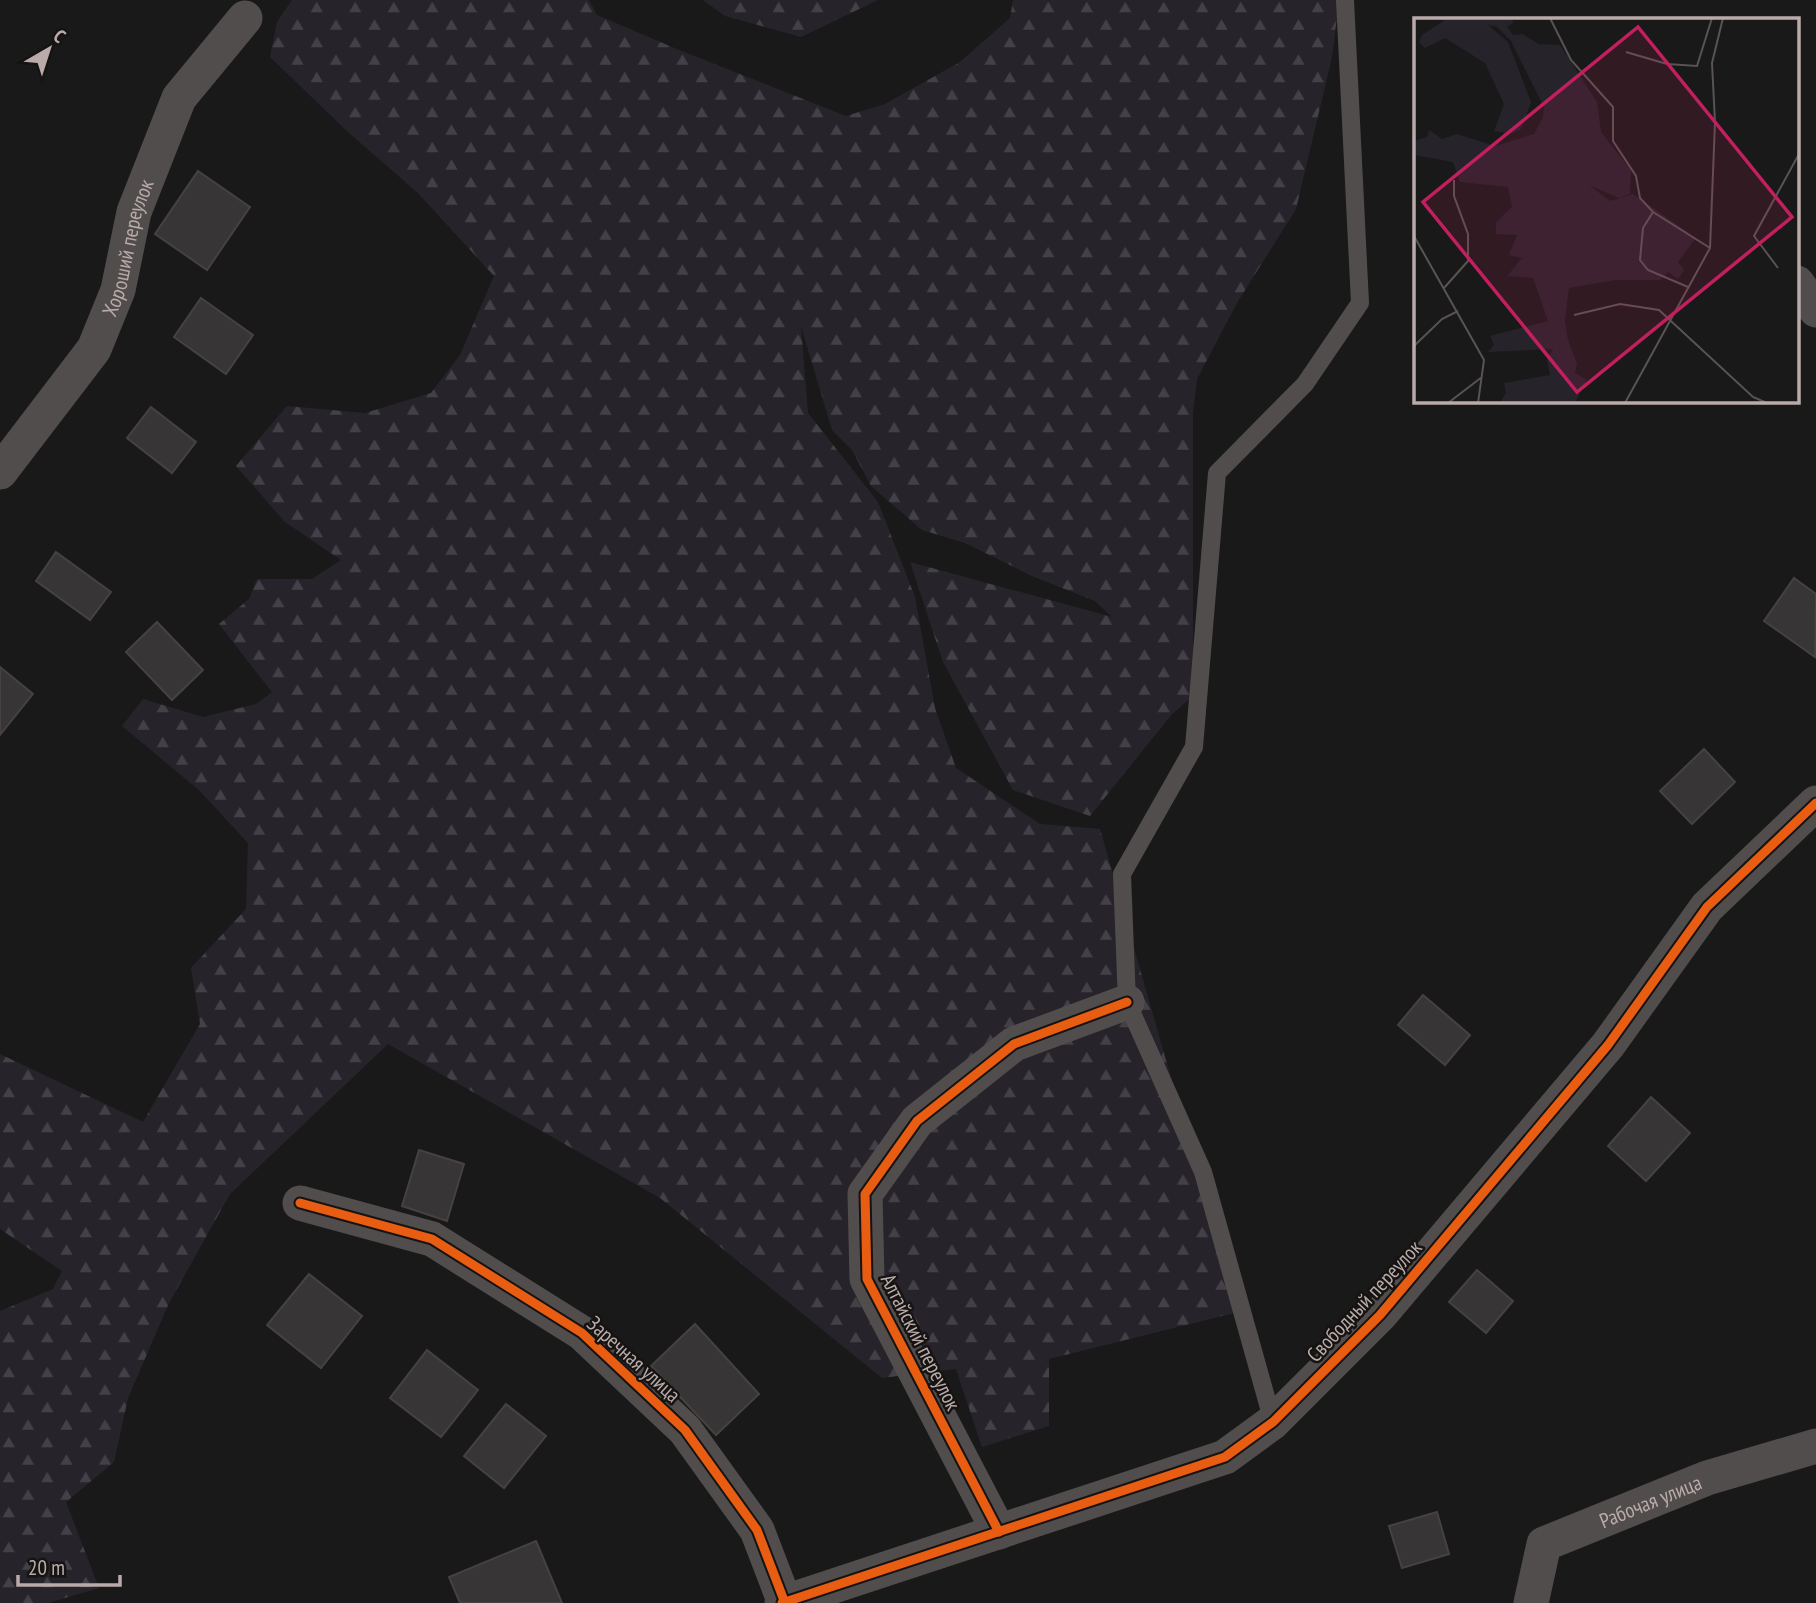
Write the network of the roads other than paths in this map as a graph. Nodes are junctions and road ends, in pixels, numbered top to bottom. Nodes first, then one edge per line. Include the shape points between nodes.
1 (1345, 0) edge
2 (246, 18) dead end
3 (1798, 284) edge
4 (1816, 310) edge
5 (0, 472) edge
6 (1816, 803) edge
7 (1127, 1002) junction
8 (300, 1203) dead end
9 (1273, 1422) junction
10 (1816, 1446) edge
11 (999, 1532) junction
12 (784, 1603) edge
13 (1531, 1603) edge

1 - 7 lane via 1360,303 1305,384 1217,473 1194,747 1122,874
2 - 5 street, Хороший переулок via 179,98 134,212 118,290 94,349
3 - 4 street
6 - 9 street, Свободный переулок via 1707,907 1591,1066 1380,1315
7 - 9 lane via 1203,1172
7 - 11 street, Алтайский переулок via 1014,1044 917,1121 865,1194 867,1279
8 - 12 street, Заречная улица via 432,1239 582,1333 685,1430 757,1530
9 - 11 street, Свободный переулок via 1225,1457
10 - 13 street, Рабочая улица via 1707,1478 1544,1544
11 - 12 street, Свободный переулок

